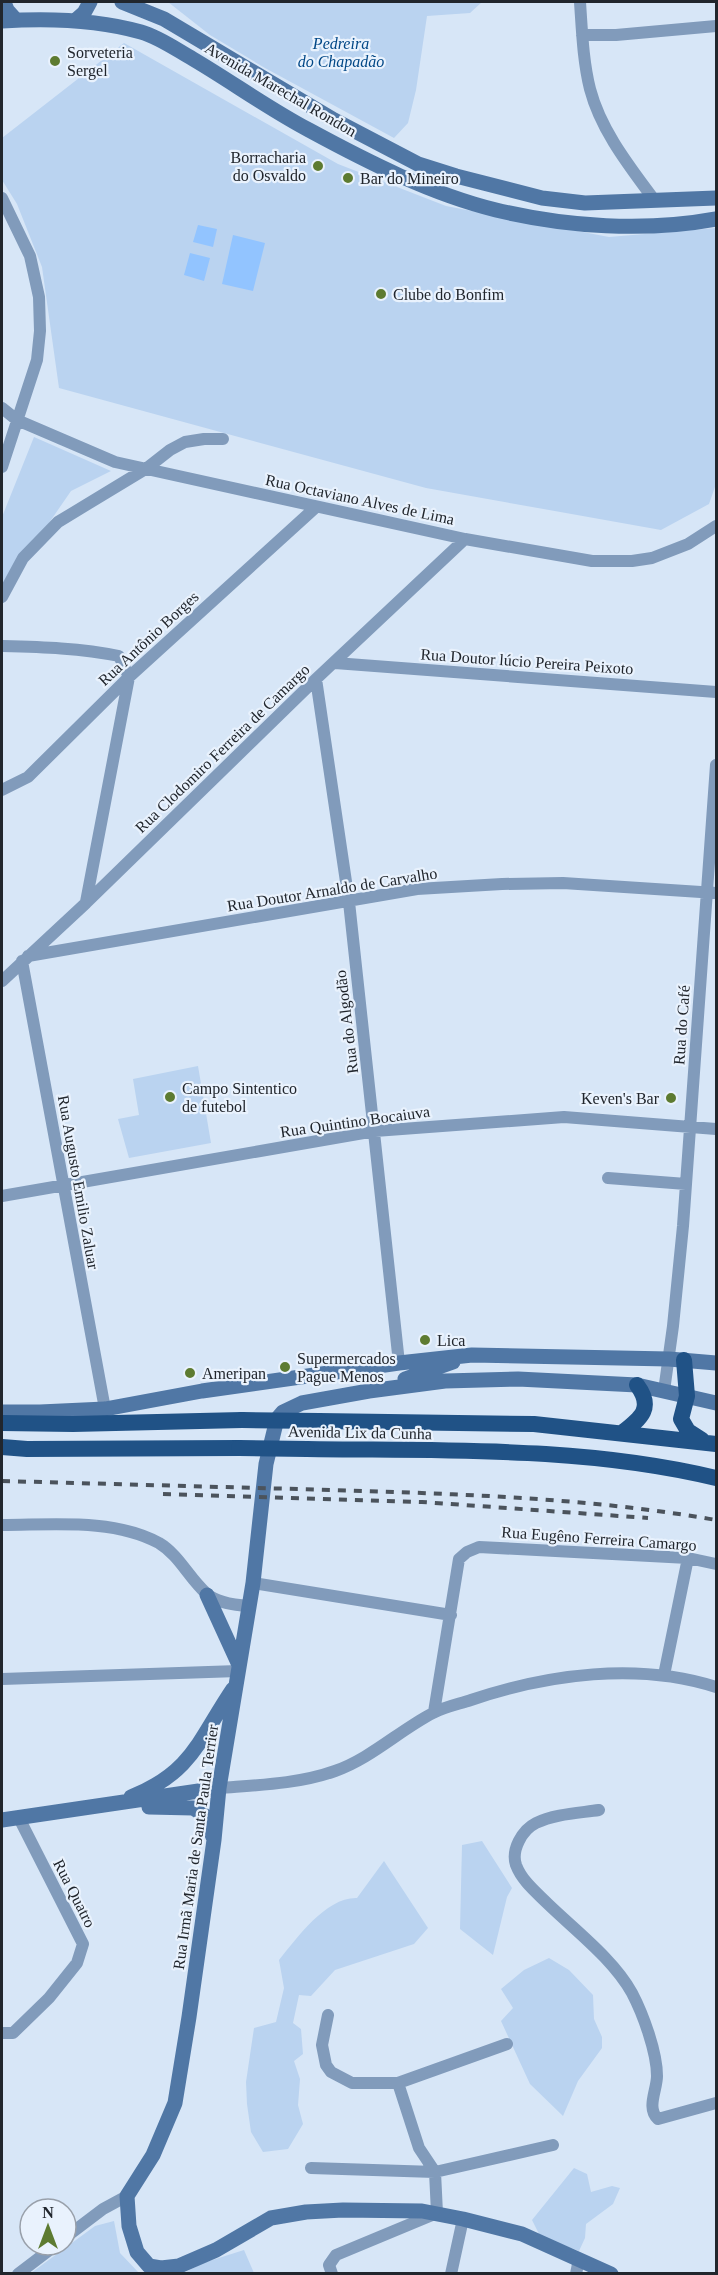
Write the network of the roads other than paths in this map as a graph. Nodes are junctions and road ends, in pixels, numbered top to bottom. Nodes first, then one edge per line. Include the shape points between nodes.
1 (4, 2) edge
2 (90, 2) edge
3 (122, 2) edge
4 (580, 2) edge
5 (75, 20) junction
6 (9, 21) edge
7 (717, 26) edge
8 (582, 35) junction
9 (2, 198) edge
10 (717, 198) edge
11 (655, 201) junction
12 (717, 219) edge
13 (2, 408) edge
14 (17, 420) junction
15 (223, 439) dead end
16 (2, 467) edge
17 (147, 468) junction
18 (316, 507) junction
19 (717, 526) edge
20 (465, 539) junction
21 (2, 597) edge
22 (2, 646) edge
23 (335, 663) junction
24 (129, 677) junction
25 (316, 680) junction
26 (717, 692) edge
27 (717, 765) edge
28 (2, 790) edge
29 (712, 893) edge
30 (349, 902) junction
31 (86, 903) junction
32 (25, 959) junction
33 (2, 981) edge
34 (690, 1127) junction
35 (717, 1129) edge
36 (375, 1131) junction
37 (608, 1178) dead end
38 (686, 1184) junction
39 (62, 1185) junction
40 (2, 1196) edge
41 (472, 1355) junction
42 (677, 1359) junction
43 (399, 1363) junction
44 (717, 1363) edge
45 (637, 1385) junction
46 (369, 1391) junction
47 (664, 1391) junction
48 (687, 1396) junction
49 (717, 1403) edge
50 (105, 1409) junction
51 (2, 1412) edge
52 (40, 1413) junction
53 (2, 1421) edge
54 (623, 1432) junction
55 (711, 1443) edge
56 (2, 1447) edge
57 (717, 1478) edge
58 (2, 1525) edge
59 (688, 1558) junction
60 (717, 1564) edge
61 (253, 1583) junction
62 (207, 1595) junction
63 (249, 1606) junction
64 (451, 1615) junction
65 (238, 1673) junction
66 (664, 1675) junction
67 (2, 1679) edge
68 (717, 1687) edge
69 (434, 1712) junction
70 (219, 1788) junction
71 (111, 1804) junction
72 (599, 1810) dead end
73 (19, 1818) junction
74 (2, 1820) edge
75 (214, 1840) junction
76 (328, 2015) dead end
77 (7, 2033) edge
78 (507, 2044) dead end
79 (398, 2083) junction
80 (717, 2103) edge
81 (553, 2145) dead end
82 (311, 2168) dead end
83 (435, 2172) junction
84 (127, 2196) junction
85 (437, 2212) junction
86 (463, 2218) junction
87 (78, 2228) edge
88 (40, 2257) edge
89 (577, 2266) edge
90 (330, 2269) edge
91 (18, 2274) edge
92 (451, 2274) edge
93 (611, 2274) edge

1 - 6 main road
2 - 5 main road
3 - 11 main road via 164,19 334,120 418,164 542,198 585,204
4 - 8 street
5 - 6 main road, Avenida Marechal Rondon
5 - 12 main road, Avenida Marechal Rondon via 142,32 307,129 431,188 484,206 545,220 610,226
7 - 8 street
8 - 11 street via 590,90 606,128
9 - 14 street via 30,256 39,297 37,360
10 - 11 main road
13 - 14 street, Rua Octaviano Alves de Lima
14 - 16 street
14 - 17 street, Rua Octaviano Alves de Lima via 115,462
15 - 17 street via 185,442
17 - 18 street, Rua Octaviano Alves de Lima
17 - 21 street via 58,522 23,558
18 - 20 street, Rua Octaviano Alves de Lima
18 - 24 street, Rua Antônio Borges
19 - 20 street, Rua Octaviano Alves de Lima via 671,552 632,561 592,561
20 - 23 street, Rua Clodomiro Ferreira de Camargo
22 - 24 street via 119,656
23 - 25 street, Rua Clodomiro Ferreira de Camargo
23 - 26 street, Rua Doutor lúcio Pereira Peixoto
24 - 28 street, Rua Antônio Borges via 28,777
24 - 31 street
25 - 30 street, Rua do Algodão
25 - 31 street, Rua Clodomiro Ferreira de Camargo
27 - 29 street, Rua do Café
29 - 30 street, Rua Doutor Arnaldo de Carvalho via 563,883 502,884 417,889
29 - 34 street, Rua do Café
30 - 32 street, Rua Doutor Arnaldo de Carvalho
30 - 36 street, Rua do Algodão
31 - 32 street, Rua Clodomiro Ferreira de Camargo
32 - 33 street, Rua Clodomiro Ferreira de Camargo
32 - 39 street, Rua Augusto Emilio Zaluar
34 - 35 street, Rua Quintino Bocaiuva
34 - 36 street, Rua Quintino Bocaiuva via 564,1118
34 - 38 street, Rua do Café
36 - 39 street, Rua Quintino Bocaiuva
36 - 43 street, Rua do Algodão
37 - 38 street
38 - 42 street, Rua do Café
39 - 40 street, Rua Quintino Bocaiuva
39 - 50 street, Rua Augusto Emilio Zaluar
41 - 42 main road
41 - 43 main road
41 - 46 main road
42 - 44 main road
42 - 47 street, Rua do Café
42 - 48 highway
43 - 50 main road
45 - 46 main road via 518,1379 445,1381
45 - 47 main road
45 - 54 highway via 644,1410
46 - 61 main road, Rua Irmã Maria de Santa Paula Terrier via 302,1403 283,1412 278,1419 266,1464
47 - 48 main road
48 - 49 main road
48 - 55 highway via 681,1413 683,1426
50 - 52 main road
51 - 52 main road
52 - 53 highway
53 - 54 highway, Avenida Lix da Cunha, bridge via 73,1424 319,1420 534,1424
54 - 55 highway, Avenida Lix da Cunha
56 - 57 highway, Avenida Lix da Cunha, bridge via 572,1455
58 - 62 street via 90,1525 150,1538 175,1556
59 - 60 street, Rua Eugêno Ferreira Camargo
59 - 64 street, Rua Eugêno Ferreira Camargo via 479,1547 459,1559
59 - 66 street
61 - 63 main road, Rua Irmã Maria de Santa Paula Terrier
61 - 64 street
62 - 63 street
62 - 65 main road
63 - 65 main road, Rua Irmã Maria de Santa Paula Terrier
64 - 69 street
65 - 67 street
65 - 70 main road, Rua Irmã Maria de Santa Paula Terrier
65 - 71 main road via 197,1748 181,1767 141,1793
66 - 68 street
66 - 69 street via 586,1674 540,1681 498,1690
69 - 70 street via 339,1770 313,1779
70 - 71 main road
70 - 75 main road, Rua Irmã Maria de Santa Paula Terrier
71 - 73 main road
71 - 75 main road via 194,1808 204,1815
72 - 80 street via 536,1823 517,1845 516,1864 530,1887 618,1972 633,1994 657,2068 653,2114 658,2119
73 - 74 main road
73 - 77 street, Rua Quatro via 82,1944 77,1964 49,1998
75 - 84 main road, Rua Irmã Maria de Santa Paula Terrier via 175,2103 153,2155
76 - 79 street via 322,2044 331,2072 352,2083
78 - 79 street
79 - 83 street via 419,2148
81 - 83 street
82 - 83 street
83 - 85 street
84 - 85 main road via 129,2226 137,2252 148,2266 160,2268 179,2266 216,2250 271,2218 343,2210
84 - 87 street, Rua Irmã Maria de Santa Paula Terrier
85 - 86 main road
85 - 90 street via 336,2255
86 - 89 main road via 522,2234
86 - 92 street
88 - 91 street
89 - 93 main road

